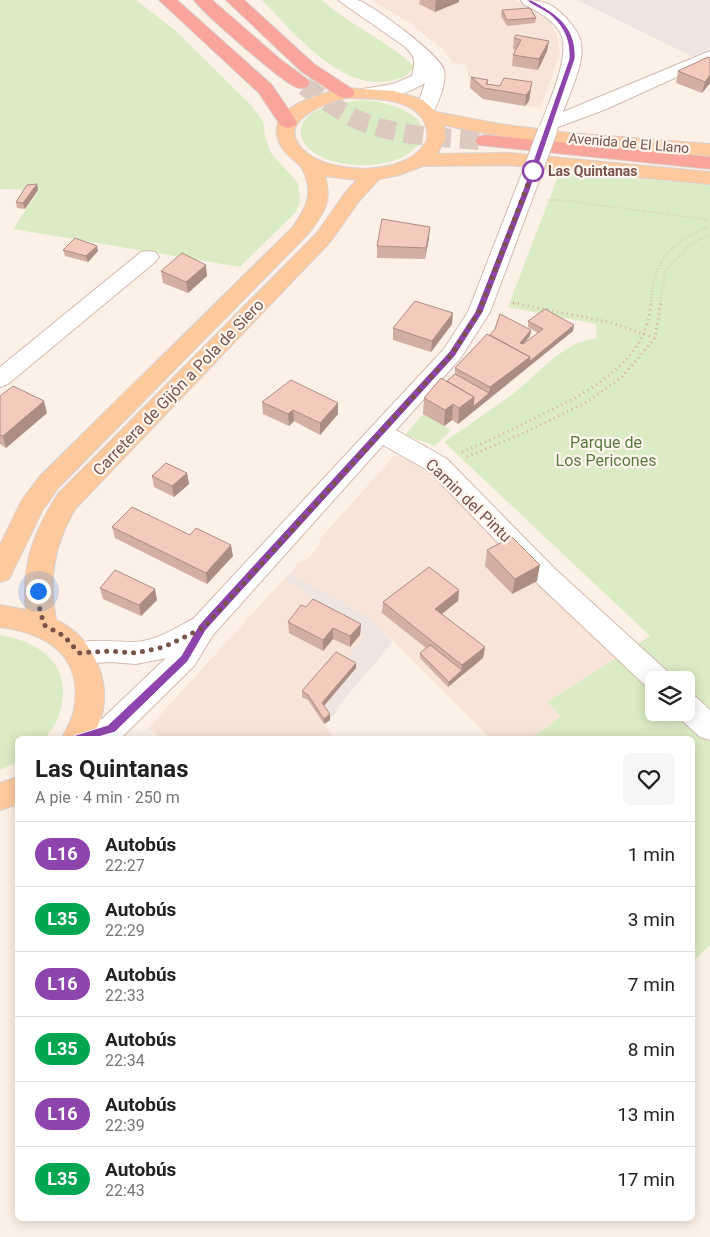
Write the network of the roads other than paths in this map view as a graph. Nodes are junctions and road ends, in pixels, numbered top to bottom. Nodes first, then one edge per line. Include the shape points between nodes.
1 (167, 0) edge
2 (202, 0) edge
3 (234, 0) edge
4 (346, 0) edge
5 (529, 0) edge
6 (419, 50) junction
7 (709, 57) edge
8 (304, 86) tunnel mouth
9 (346, 93) junction
10 (369, 93) junction
11 (428, 113) junction
12 (288, 122) junction
13 (549, 128) junction
14 (485, 142) tunnel mouth
15 (710, 150) edge
16 (420, 160) junction
17 (710, 163) edge
18 (310, 164) junction
19 (373, 174) junction
20 (710, 178) edge
21 (148, 257) dead end
22 (0, 379) edge
23 (382, 433) junction
24 (0, 572) edge
25 (0, 616) edge
26 (44, 625) junction
27 (203, 628) junction
28 (79, 653) junction
29 (648, 671) edge
30 (695, 714) edge
31 (710, 728) edge
32 (78, 736) edge
33 (87, 736) edge
34 (15, 791) edge
35 (0, 797) edge

1 - 12 highway via 266,89
2 - 8 highway
3 - 9 highway via 308,68
4 - 6 street
5 - 13 street via 552,13 568,31 573,45 572,59
6 - 10 street via 424,60 420,79 397,89
6 - 11 street via 435,66
7 - 13 street
9 - 10 main road, Avenida de El Llano
9 - 12 main road, Avenida de El Llano via 314,102
10 - 11 main road, Avenida de El Llano via 405,100
11 - 15 main road, Avenida de El Llano via 472,126 518,134
11 - 16 main road via 437,127 437,139
12 - 18 main road via 285,132 287,143 294,153
13 - 23 street, bridge via 479,312 452,354
14 - 17 highway
16 - 19 main road via 399,170
16 - 20 main road, Avenida de El Llano via 508,159
18 - 19 main road via 349,174
18 - 24 main road, Carretera de Gijón a Pola de Siero via 317,180 317,208 300,231 49,482 31,506
19 - 26 main road, Carretera de Gijón a Pola de Siero via 324,237 67,501 54,519 40,562 38,602
21 - 22 street
23 - 27 street
23 - 29 street, Camin del Pintu via 438,465 545,575
25 - 26 main road
26 - 28 main road via 64,636
27 - 28 street via 164,647 136,653
27 - 33 street via 184,658 111,729
28 - 32 main road via 90,679 90,688 89,708
30 - 31 street
34 - 35 main road

